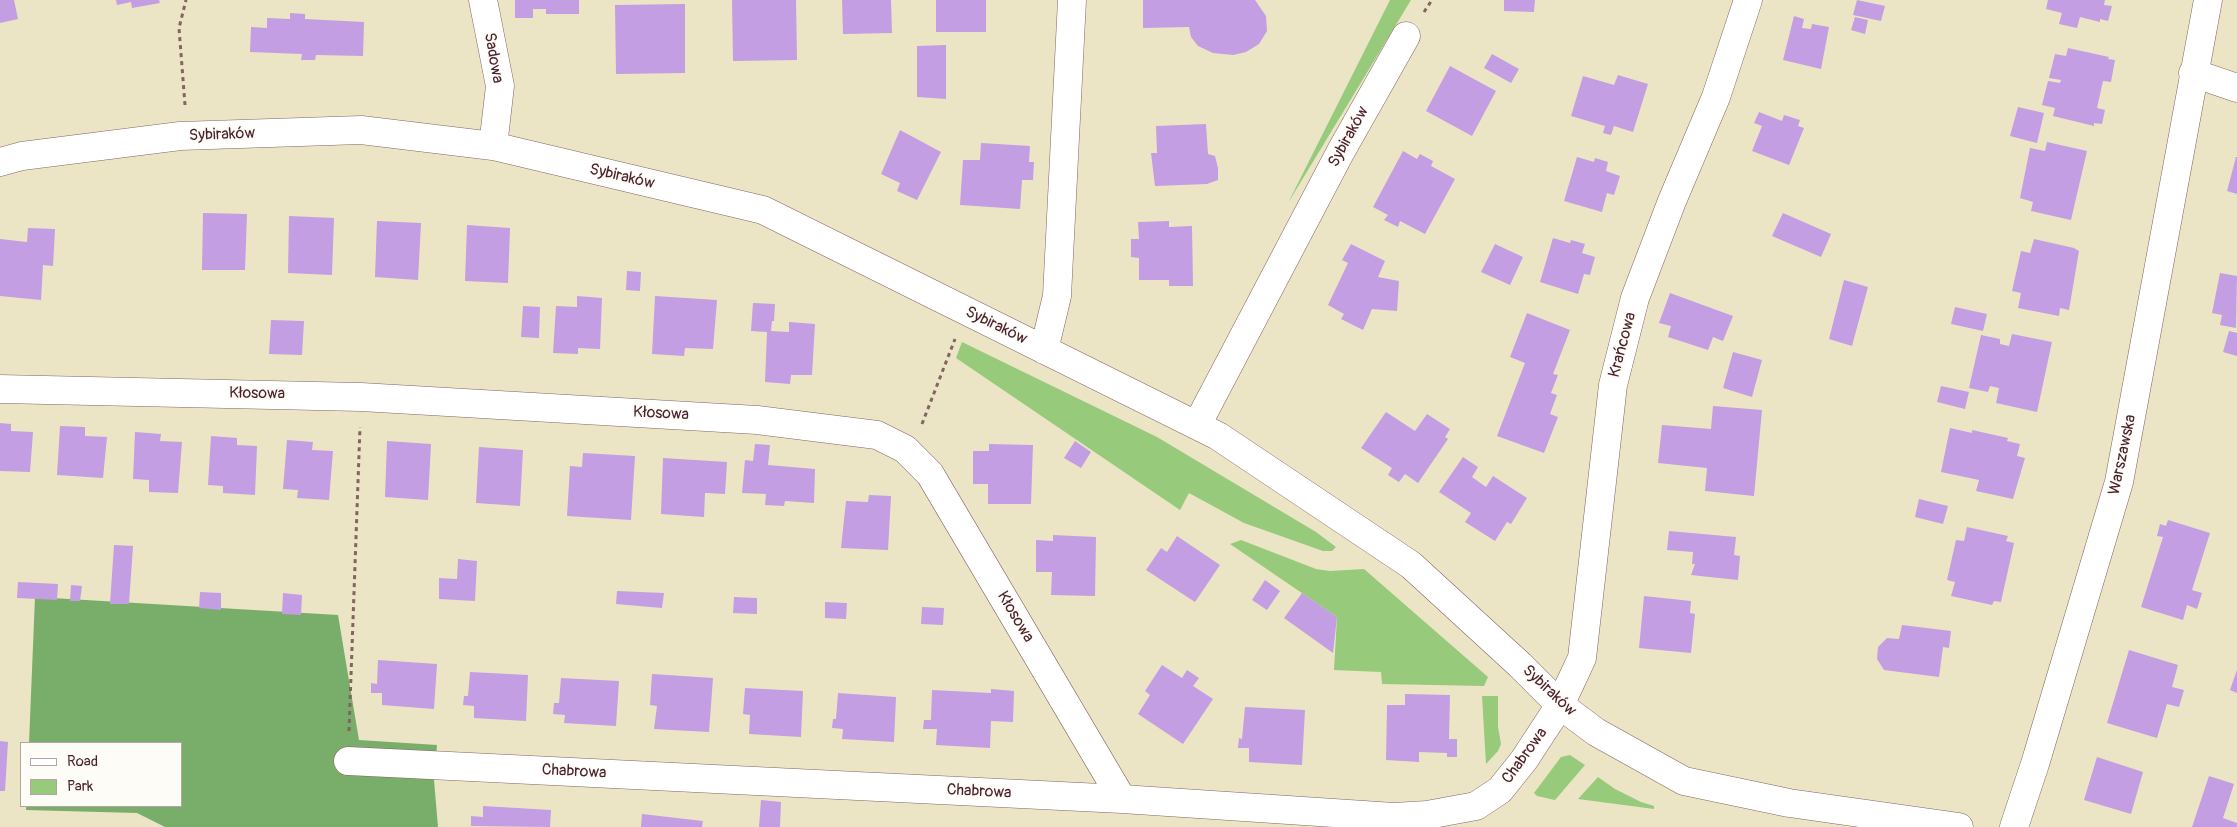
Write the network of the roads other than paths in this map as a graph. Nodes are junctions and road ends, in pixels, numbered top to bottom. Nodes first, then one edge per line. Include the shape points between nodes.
1 (483, 0) edge
2 (1072, 0) edge
3 (1748, 0) edge
4 (2208, 0) edge
5 (1406, 36) dead end
6 (2193, 74) junction
7 (2237, 88) edge
8 (493, 146) junction
9 (0, 162) edge
10 (1044, 350) junction
11 (0, 389) edge
12 (1197, 425) junction
13 (1560, 705) junction
14 (348, 761) road end
15 (1122, 799) junction
16 (1959, 827) edge
17 (2014, 827) edge

1 - 8 street, Sadowa via 500,86
2 - 10 street via 1057,296
3 - 13 street, Krańcowa via 1716,97 1672,200 1633,308 1613,385 1582,658
4 - 6 street, Warszawska
5 - 12 street, Sybiraków via 1341,151
6 - 7 street
6 - 17 street, Warszawska via 2119,482
8 - 9 street, Sybiraków via 361,130 187,136 22,156
8 - 10 street, Sybiraków via 763,210
10 - 12 street, Sybiraków
11 - 15 street, Kłosowa via 361,397 757,420 877,435 905,448 930,474
12 - 13 street, Sybiraków via 1411,565
13 - 15 street, Chabrowa via 1500,790 1476,806 1394,817
13 - 16 street, Sybiraków via 1596,732 1684,781 1789,803
14 - 15 street, Chabrowa

